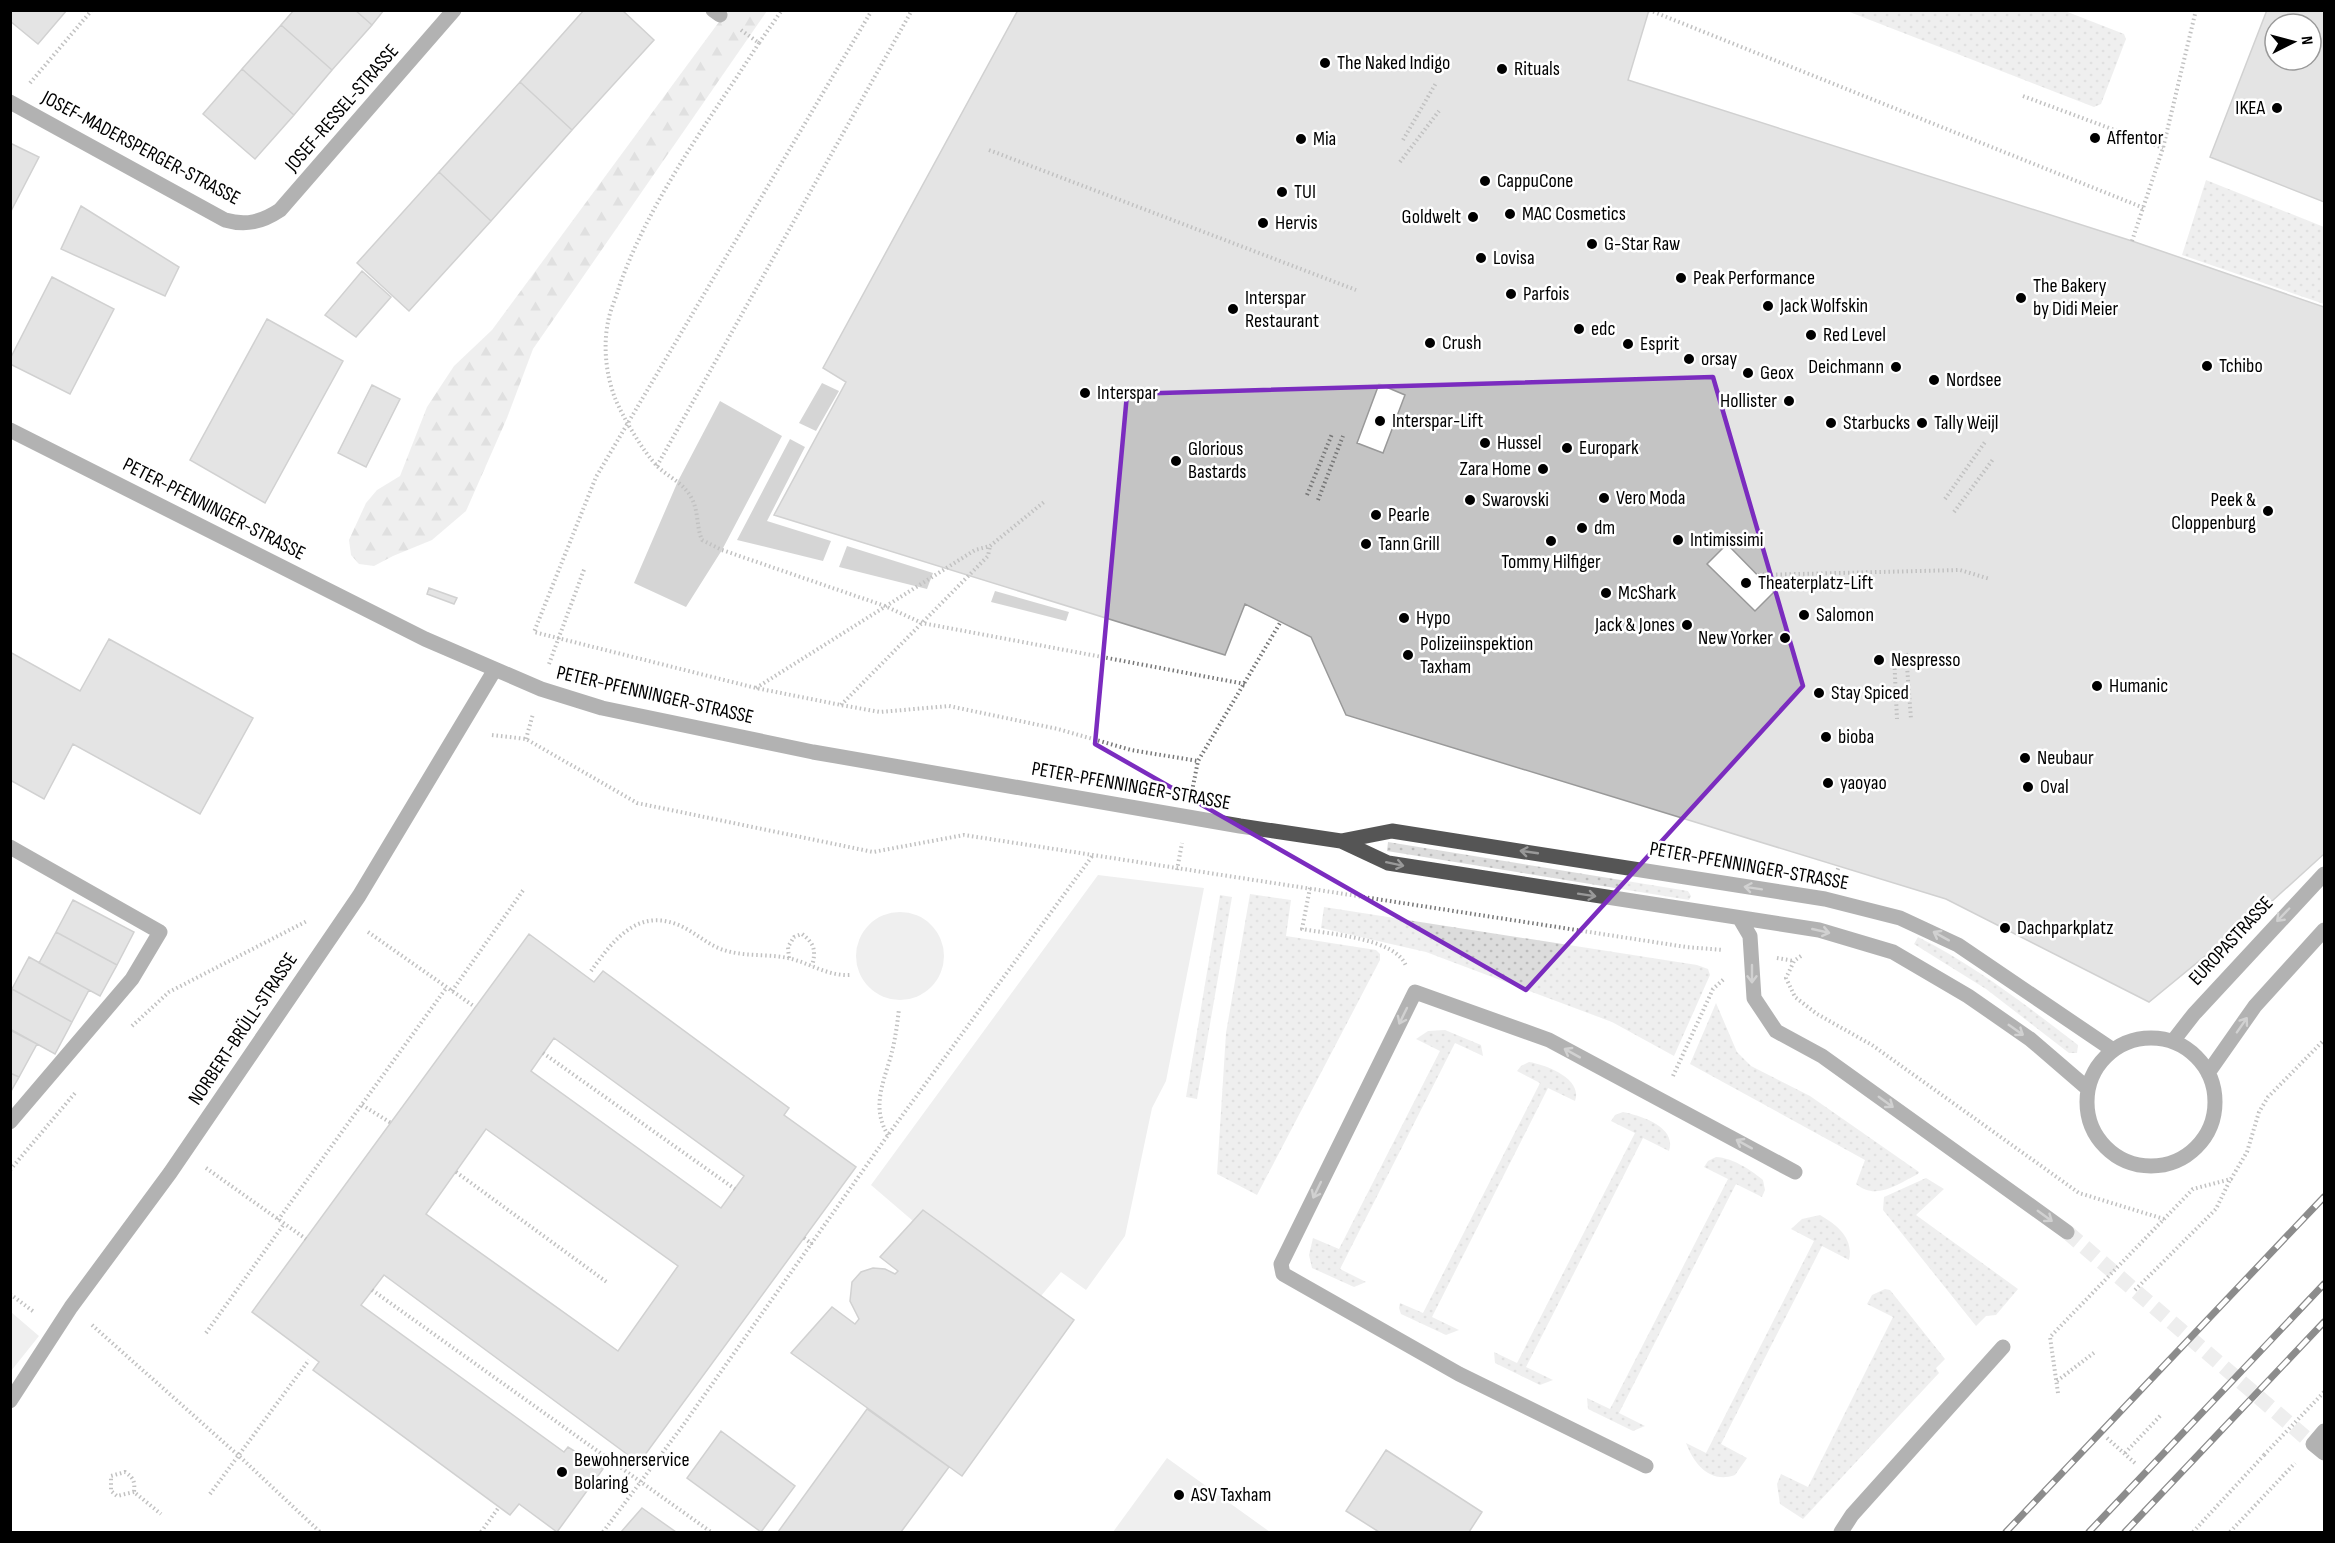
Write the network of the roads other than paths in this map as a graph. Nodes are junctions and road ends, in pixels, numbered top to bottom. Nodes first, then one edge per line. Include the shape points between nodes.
1 (454, 10) edge
2 (12, 103) edge
3 (253, 222) joint
4 (10, 430) edge
5 (494, 670) junction
6 (1341, 841) junction
7 (10, 848) edge
8 (2325, 874) edge
9 (1740, 919) junction
10 (2325, 930) edge
11 (2173, 1041) junction
12 (2113, 1050) junction
13 (2208, 1073) junction
14 (2087, 1088) junction
15 (10, 1122) edge
16 (1796, 1172) dead end
17 (2067, 1232) tunnel mouth
18 (2003, 1347) dead end
19 (10, 1401) edge
20 (2325, 1431) edge
21 (2319, 1449) edge
22 (1646, 1466) dead end
23 (1841, 1533) edge

1 - 3 street, JOSEF-RESSEL-STRASSE via 280,210
2 - 3 street, JOSEF-MADERSPERGER-STRASSE via 225,220
4 - 5 street, PETER-PFENNINGER-STRASSE
5 - 6 street, PETER-PFENNINGER-STRASSE via 602,708 813,752
5 - 19 street, NORBERT-BRÜLL-STRASSE via 345,916 184,1152 70,1306
6 -> 9 street, PETER-PFENNINGER-STRASSE via 1388,863
12 -> 6 street, PETER-PFENNINGER-STRASSE via 1958,945 1930,930 1876,911 1825,899 1392,831
7 - 15 street via 160,932 132,979
8 -> 11 street, EUROPASTRASSE
9 -> 14 street, PETER-PFENNINGER-STRASSE via 1819,930 1893,952 1968,996 2030,1040
9 -> 17 street via 1750,936 1754,998 1776,1031 1822,1056
13 -> 10 street via 2255,1006
11 - 12 street via 2152,1037 2131,1040
11 - 13 street via 2188,1048
12 - 14 street via 2092,1073
13 - 14 street via 2215,1093 2214,1115 2206,1135 2193,1152 2175,1163 2154,1167 2133,1165 2115,1157 2100,1143 2086,1107
16 -> 22 street via 1549,1040 1415,992 1281,1264 1283,1274 1459,1374
18 - 23 street via 1852,1515
20 - 21 street

